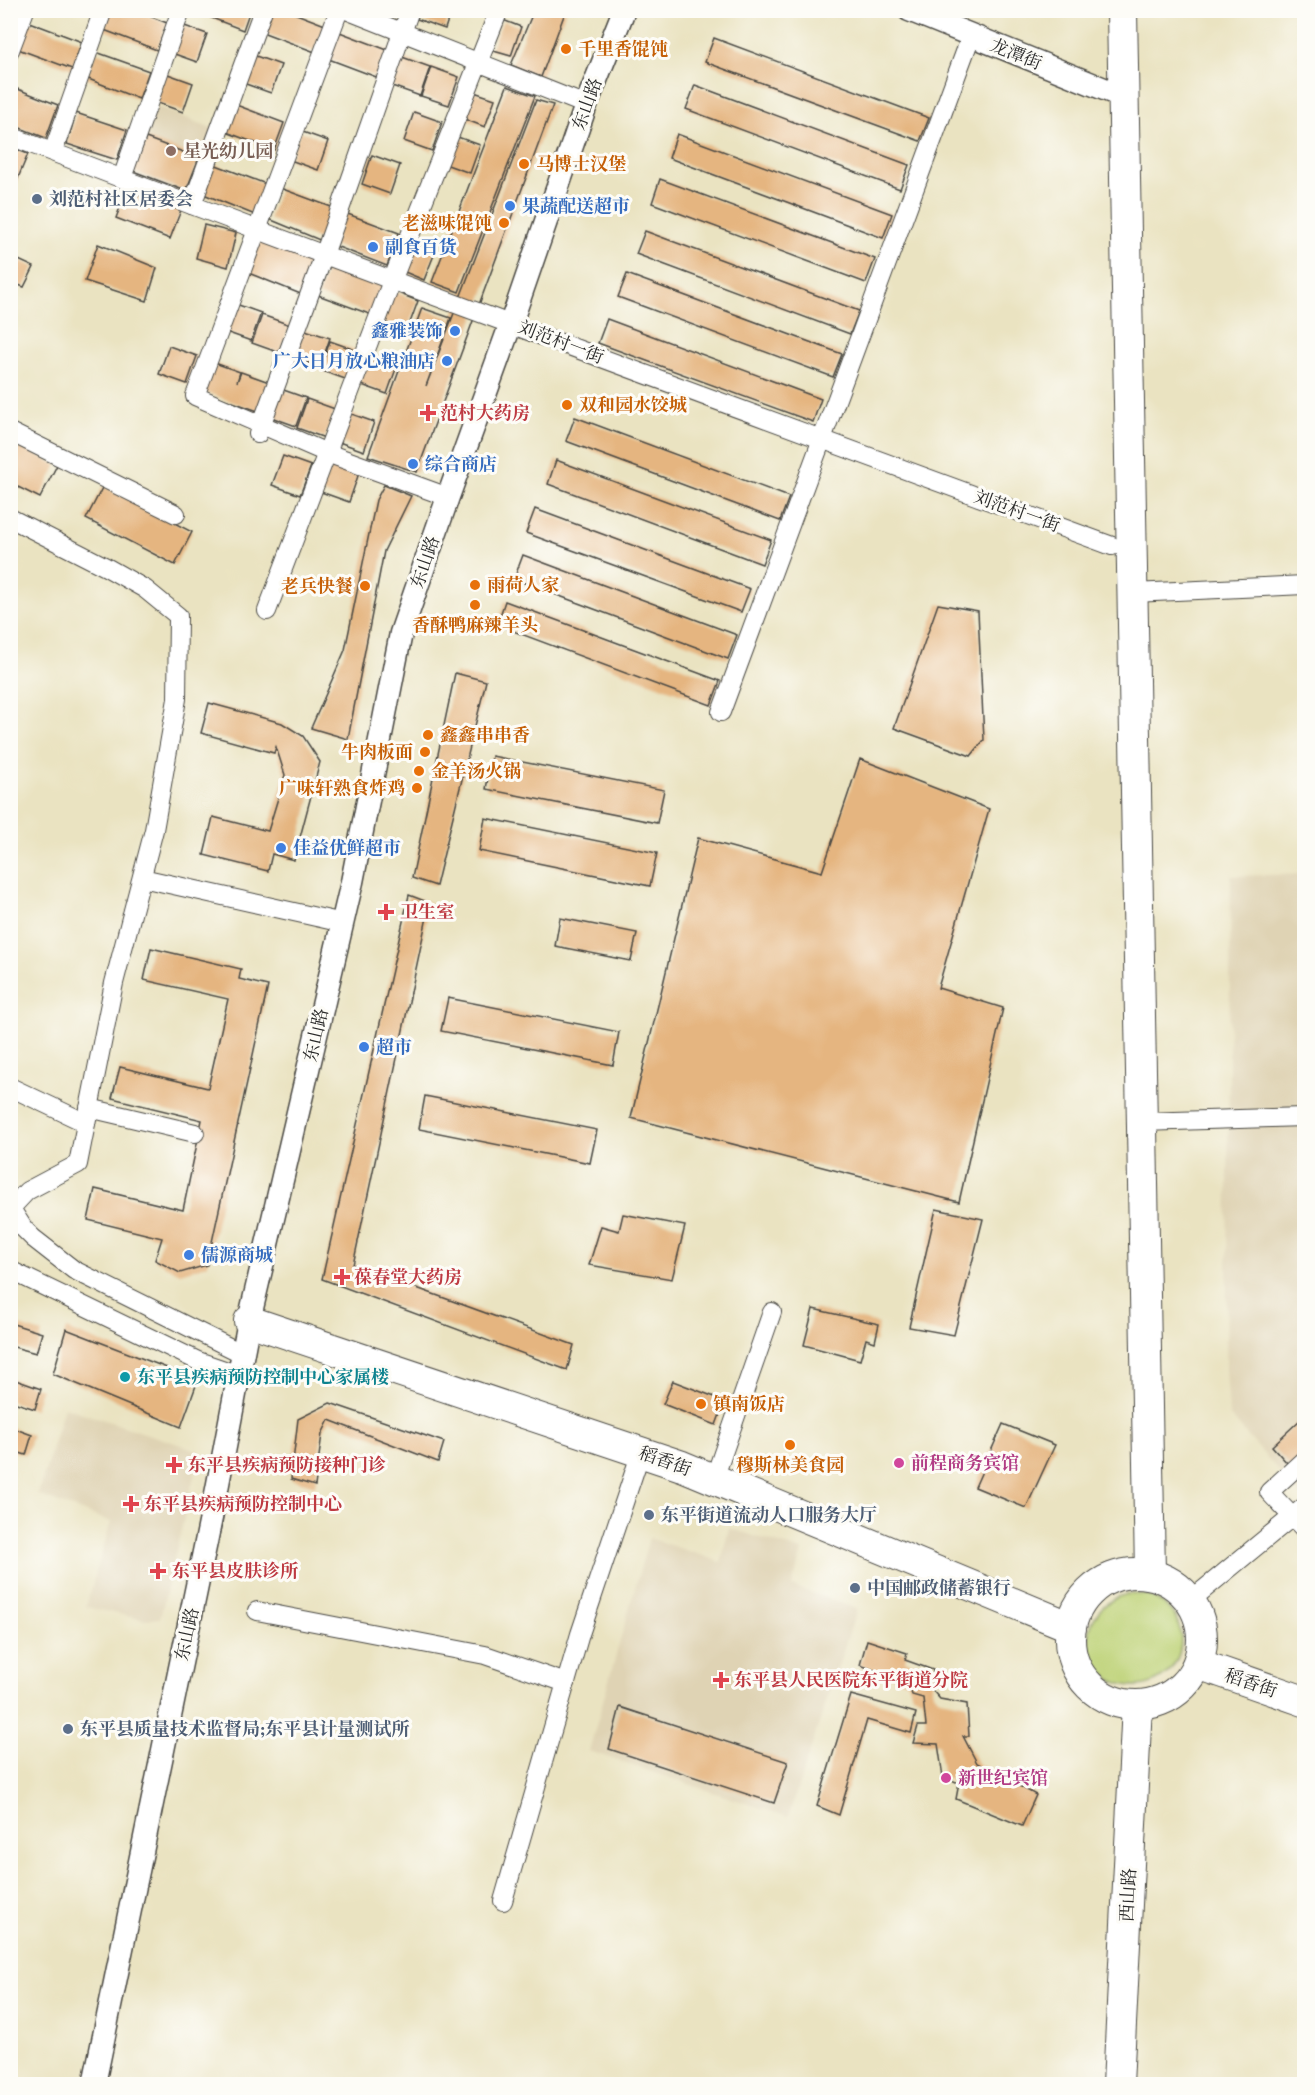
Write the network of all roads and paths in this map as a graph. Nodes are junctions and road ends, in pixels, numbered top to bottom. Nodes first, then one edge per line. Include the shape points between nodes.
1 (25, 10) edge
2 (103, 10) edge
3 (181, 10) edge
4 (263, 10) edge
5 (339, 10) edge
6 (346, 10) edge
7 (410, 10) edge
8 (499, 10) edge
9 (624, 10) edge
10 (909, 10) edge
11 (1103, 10) edge
12 (1122, 10) edge
13 (401, 32) junction
14 (971, 36) junction
15 (10, 50) edge
16 (479, 63) junction
17 (1114, 93) junction
18 (586, 105) junction
19 (10, 136) edge
20 (53, 152) junction
21 (122, 178) junction
22 (192, 205) junction
23 (257, 230) junction
24 (324, 255) junction
25 (392, 281) junction
26 (511, 323) junction
27 (260, 428) junction
28 (10, 432) edge
29 (821, 440) junction
30 (327, 453) junction
31 (448, 497) junction
32 (176, 514) dead end
33 (10, 518) edge
34 (1112, 546) junction
35 (1305, 585) edge
36 (1132, 593) junction
37 (267, 611) dead end
38 (721, 712) dead end
39 (142, 878) junction
40 (343, 923) junction
41 (10, 1087) edge
42 (88, 1115) junction
43 (1305, 1118) edge
44 (1142, 1122) junction
45 (195, 1132) dead end
46 (11, 1207) edge
47 (10, 1270) edge
48 (772, 1312) dead end
49 (249, 1321) junction
50 (241, 1365) junction
51 (641, 1452) junction
52 (1305, 1460) edge
53 (714, 1479) junction
54 (1301, 1518) edge
55 (1140, 1573) junction
56 (1191, 1600) junction
57 (257, 1611) dead end
58 (1071, 1627) junction
59 (1198, 1664) junction
60 (566, 1683) junction
61 (1305, 1701) edge
62 (1137, 1705) junction
63 (504, 1901) dead end
64 (94, 2085) edge
65 (1118, 2085) edge

1 - 15 street
2 - 20 street
3 - 21 street
4 - 22 street
5 - 23 street
6 - 13 street
7 - 13 street
8 - 16 street
9 - 18 street, 东山路
10 - 14 street, 龙潭街
11 - 17 main road
12 - 17 main road
13 - 16 street
13 - 24 street
14 - 17 street, 龙潭街
14 - 29 street
16 - 18 street
16 - 25 street
17 - 34 main road
17 - 36 main road
18 - 26 street, 东山路
19 - 20 street, 刘范村一街
20 - 21 street, 刘范村一街
21 - 22 street, 刘范村一街
22 - 23 street, 刘范村一街
23 - 24 street, 刘范村一街
23 - 27 street via 195,396
24 - 25 street, 刘范村一街
24 - 27 street
25 - 26 street, 刘范村一街
25 - 30 street
26 - 29 street, 刘范村一街
26 - 31 street, 东山路
27 - 30 street
28 - 32 street
29 - 34 street, 刘范村一街
29 - 38 street
30 - 31 street
30 - 37 street
31 - 40 street, 东山路 via 401,633
33 - 39 street via 145,589 178,616 177,699
34 - 55 main road
35 - 36 street
36 - 44 main road
39 - 40 street
39 - 42 street via 114,983
40 - 49 street, 东山路
41 - 42 street
42 - 45 street
42 - 46 street via 78,1164 27,1191
43 - 44 street
44 - 55 main road
46 - 50 street via 33,1238 74,1270
47 - 50 street via 198,1361
48 - 53 street
49 - 50 street, 东山路
49 - 51 main road, 稻香街
50 - 64 street, 东山路
51 - 53 main road, 稻香街
51 - 60 street
52 - 54 street via 1269,1492
53 - 58 main road, 稻香街
54 - 56 street
55 - 56 main road via 1172,1582
55 - 58 main road via 1109,1578 1089,1592
56 - 59 main road via 1203,1638
57 - 60 street via 485,1655
58 - 62 main road via 1071,1653 1082,1677 1101,1695
59 - 61 main road, 稻香街
59 - 62 main road via 1175,1693 1151,1704
60 - 63 street
62 - 65 main road, 西山路

